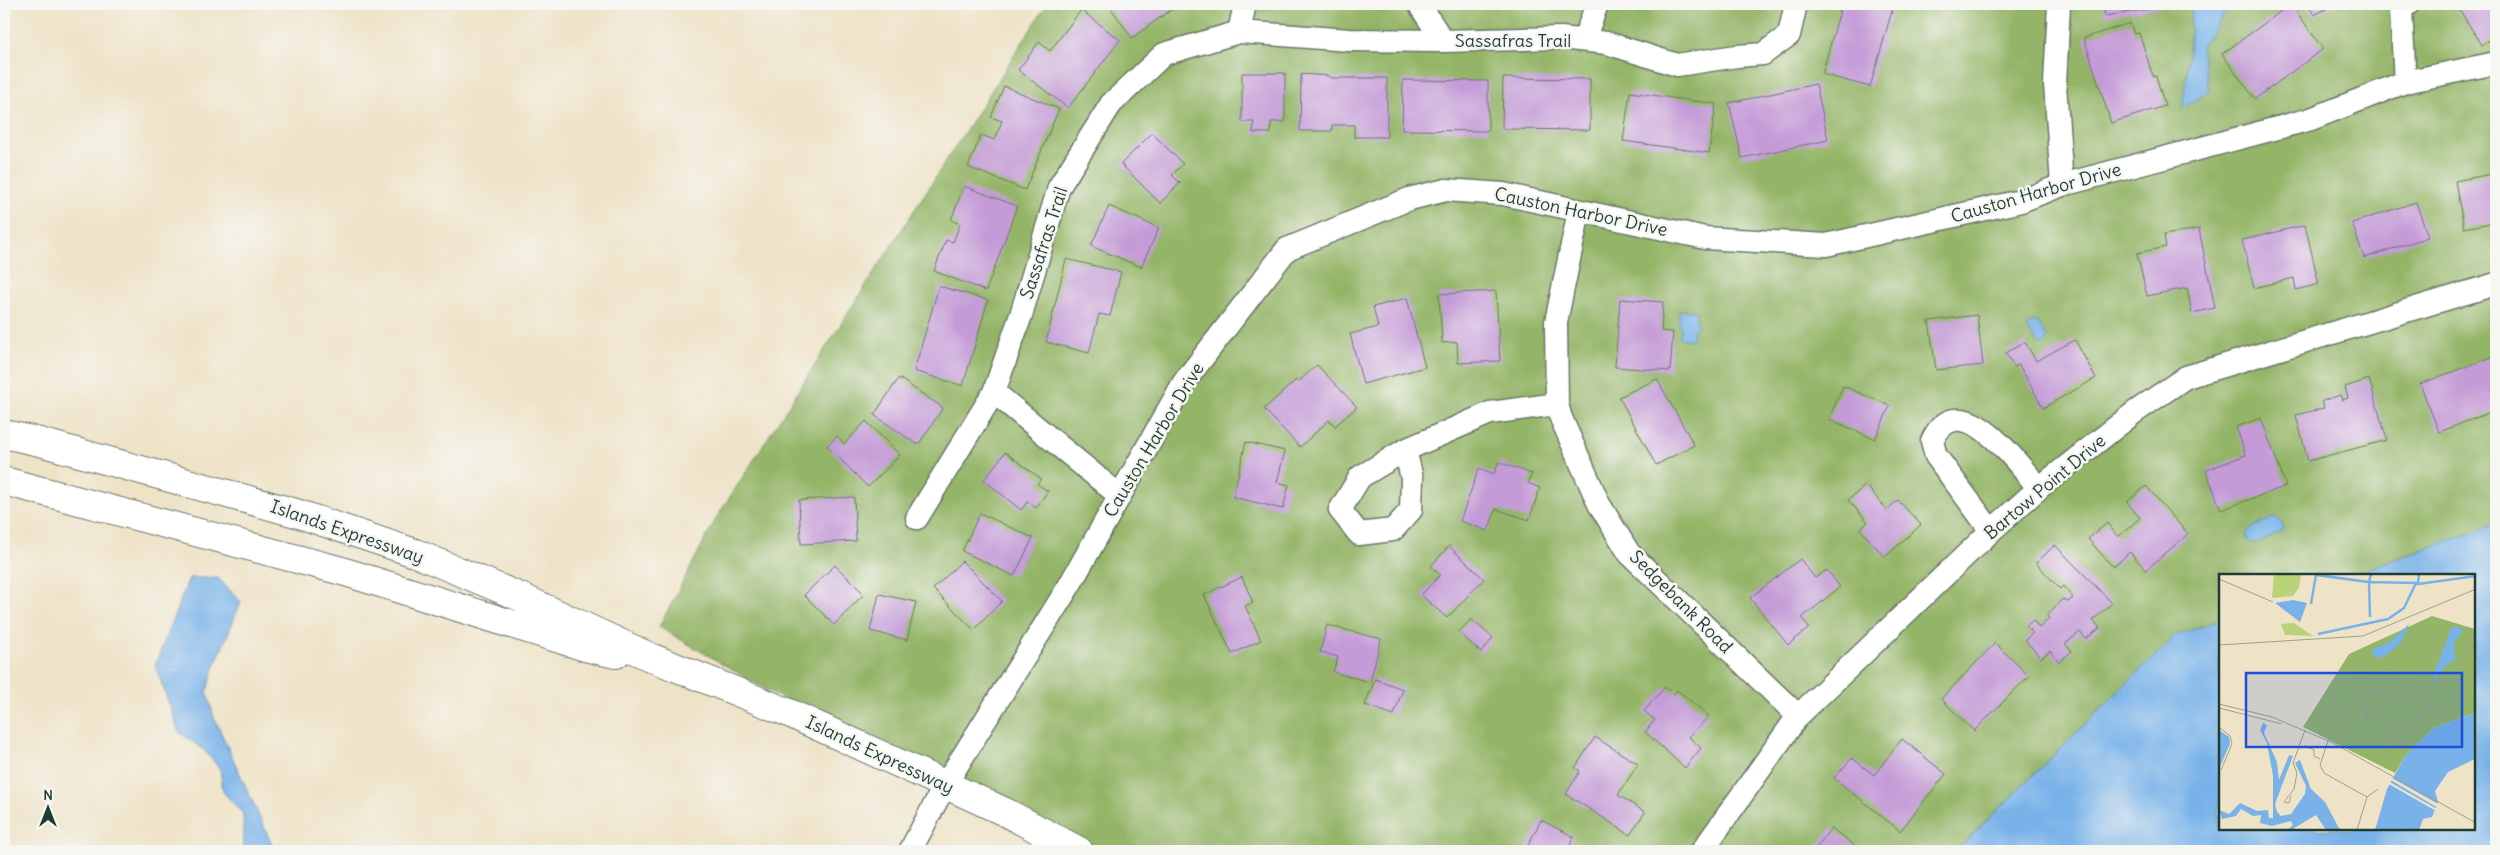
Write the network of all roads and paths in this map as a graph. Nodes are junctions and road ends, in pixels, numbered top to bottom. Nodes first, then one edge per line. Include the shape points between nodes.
1 (1245, 4) edge
2 (1419, 4) edge
3 (1597, 4) edge
4 (1796, 4) edge
5 (2059, 4) edge
6 (2408, 4) edge
7 (1239, 32) junction
8 (1584, 40) junction
9 (1443, 41) junction
10 (2496, 62) edge
11 (2404, 82) junction
12 (2062, 185) junction
13 (1580, 211) junction
14 (2496, 284) edge
15 (994, 392) junction
16 (1557, 404) junction
17 (4, 434) edge
18 (1405, 450) dead end
19 (4, 481) edge
20 (2039, 488) junction
21 (1120, 496) junction
22 (917, 518) dead end
23 (1992, 531) junction
24 (676, 668) junction
25 (1798, 716) junction
26 (944, 785) junction
27 (910, 851) edge
28 (1079, 851) edge
29 (1702, 851) edge

1 - 7 street
2 - 9 street, Sassafras Trail
3 - 8 street, Sassafras Trail
4 - 8 street, Sassafras Trail via 1789,35 1763,54 1678,65 1607,43
5 - 12 street via 2055,84
6 - 11 street via 2401,10
7 - 9 street, Sassafras Trail via 1349,40
7 - 15 street, Sassafras Trail via 1164,54 1111,104 1059,187
8 - 9 street, Sassafras Trail
10 - 11 street, Causton Harbor Drive
11 - 12 street, Causton Harbor Drive via 2311,119
12 - 13 street, Causton Harbor Drive via 2021,201 1826,245 1705,238
13 - 16 street, Sedgebank Road via 1556,322
13 - 21 street, Causton Harbor Drive via 1503,194 1446,190 1409,199 1287,249 1184,382
14 - 20 street, Bartow Point Drive via 2186,377 2135,412
15 - 21 street
15 - 22 street, Sassafras Trail
16 - 18 street via 1490,413
16 - 25 street, Sedgebank Road via 1599,504 1630,553
17 - 24 main road, Islands Expressway via 296,512 415,553
19 - 24 main road, Islands Expressway via 350,574 585,647
20 - 23 street, Bartow Point Drive
20 - 23 street via 1986,429 1970,420 1943,424 1932,441 1936,456
21 - 26 street, Causton Harbor Drive via 1070,586
23 - 25 street, Bartow Point Drive
24 - 26 main road, Islands Expressway via 787,712
25 - 29 street, Bartow Point Drive
26 - 27 street, Causton Harbor Drive
26 - 28 main road, Islands Expressway via 1005,812

